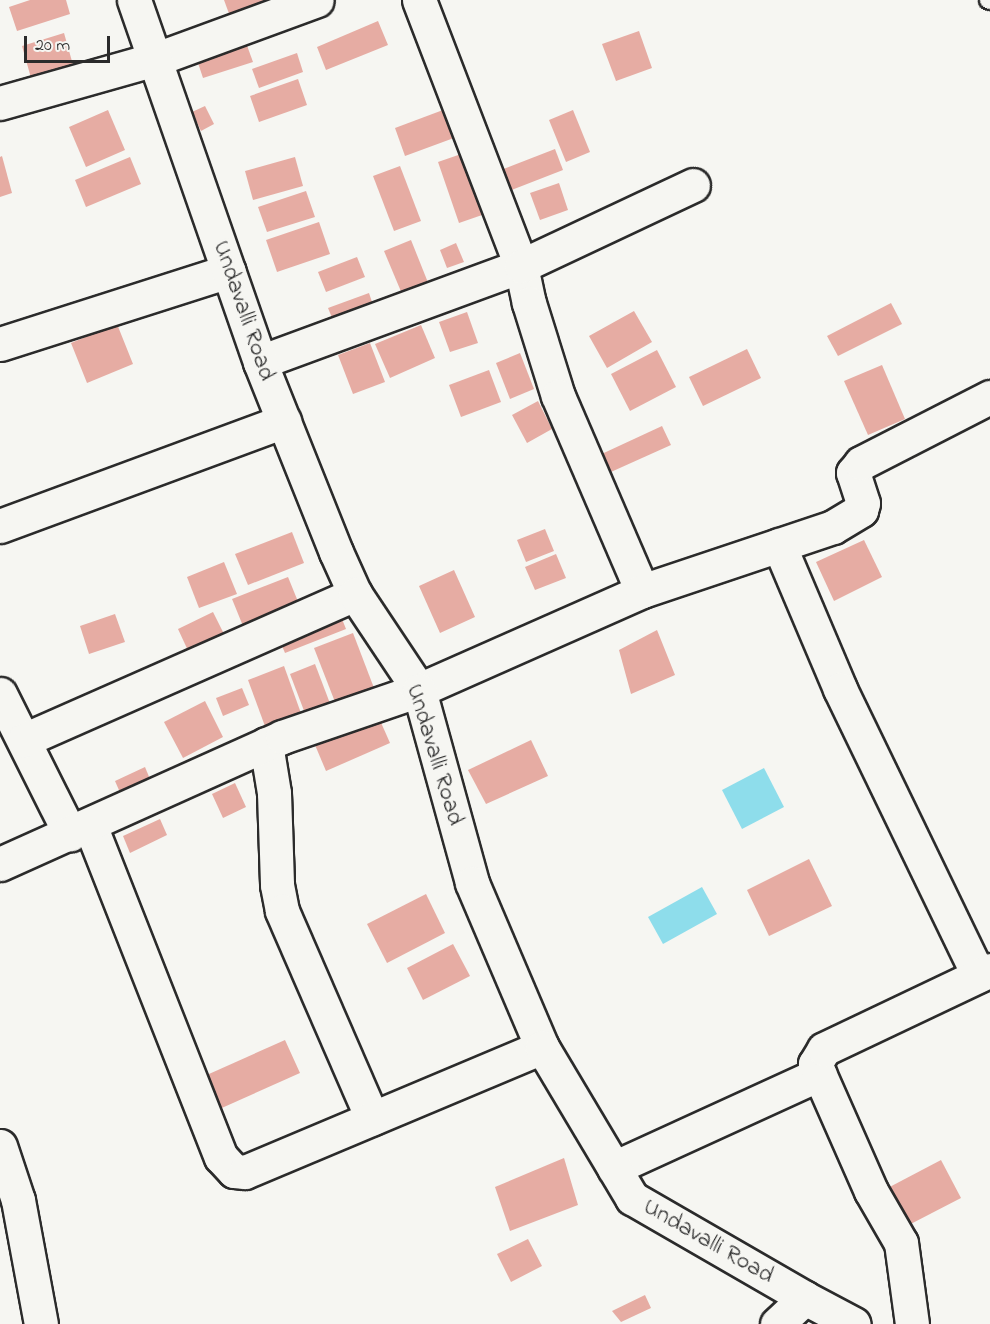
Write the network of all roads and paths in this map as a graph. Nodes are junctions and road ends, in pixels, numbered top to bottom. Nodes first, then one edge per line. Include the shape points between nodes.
1 (134, 0) edge
2 (317, 0) edge
3 (419, 0) edge
4 (156, 59) junction
5 (0, 104) edge
6 (693, 184) dead end
7 (521, 266) junction
8 (229, 271) junction
9 (0, 344) edge
10 (260, 362) junction
11 (990, 397) edge
12 (284, 421) junction
13 (0, 526) edge
14 (779, 546) junction
15 (642, 591) junction
16 (355, 594) junction
17 (418, 690) junction
18 (0, 694) edge
19 (24, 740) junction
20 (266, 744) junction
21 (80, 830) junction
22 (0, 864) edge
23 (984, 972) edge
24 (542, 1047) junction
25 (819, 1074) junction
26 (372, 1118) junction
27 (0, 1146) edge
28 (614, 1168) junction
29 (805, 1298) junction
30 (40, 1324) edge
31 (777, 1324) edge
32 (854, 1324) edge
33 (912, 1324) edge

1 - 4 street, Undavalli Road
2 - 4 street
3 - 7 street
4 - 5 street
4 - 8 street, Undavalli Road
6 - 7 street
7 - 10 street
7 - 15 street via 558,396
8 - 9 street
8 - 10 street, Undavalli Road
10 - 12 street, Undavalli Road
11 - 14 street via 861,463 853,473 863,503 861,510 833,527
12 - 13 street
12 - 16 street, Undavalli Road
14 - 15 street
14 - 23 street via 840,689
15 - 17 street
16 - 17 street, Undavalli Road
16 - 19 street
17 - 20 street
17 - 24 street, Undavalli Road via 472,883
18 - 19 street
19 - 21 street
20 - 21 street
20 - 26 street via 274,793 277,885 282,911
21 - 22 street
21 - 26 street via 226,1166 245,1172
23 - 25 street via 824,1049 815,1064
24 - 26 street
24 - 28 street, Undavalli Road
25 - 28 street
25 - 33 street via 871,1191 901,1243
27 - 30 street via 18,1200
28 - 29 street, Undavalli Road via 632,1198
29 - 31 street
29 - 32 street, Undavalli Road

